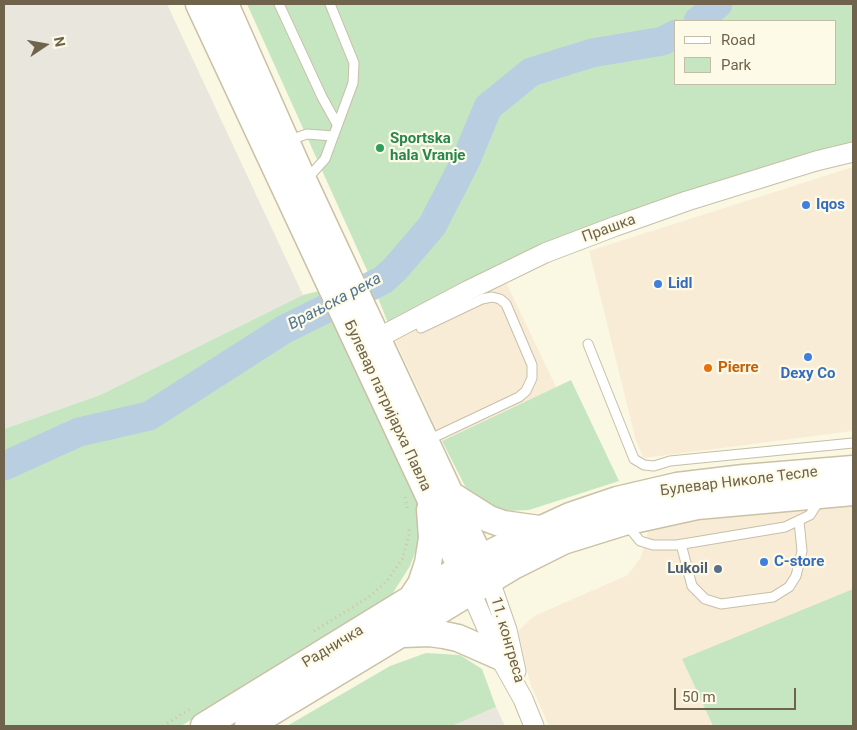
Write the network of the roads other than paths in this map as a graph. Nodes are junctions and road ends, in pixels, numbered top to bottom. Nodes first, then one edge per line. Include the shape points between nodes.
1 (199, 4) edge
2 (225, 4) edge
3 (279, 4) edge
4 (330, 4) edge
5 (337, 124) junction
6 (333, 136) junction
7 (286, 141) junction
8 (853, 152) edge
9 (304, 182) junction
10 (331, 263) junction
11 (471, 297) junction
12 (421, 328) dead end
13 (368, 333) junction
14 (588, 344) dead end
15 (426, 441) junction
16 (853, 443) edge
17 (853, 469) edge
18 (822, 484) junction
19 (853, 492) edge
20 (440, 495) junction
21 (620, 511) junction
22 (799, 521) junction
23 (539, 529) junction
24 (681, 544) junction
25 (476, 575) junction
26 (719, 594) dead end
27 (411, 600) junction
28 (721, 604) junction
29 (403, 634) junction
30 (499, 656) junction
31 (523, 699) junction
32 (200, 716) edge
33 (531, 723) edge
34 (248, 726) edge

1 - 10 main road, Булевар патријарха Павла
2 - 7 main road, Булевар патријарха Павла
3 - 5 lane
4 - 5 lane via 354,63 353,83
5 - 6 lane
6 - 7 lane via 307,134
6 - 9 lane via 325,159
7 - 9 main road, Булевар патријарха Павла
8 - 11 street, Прашка via 616,226 545,253
9 - 10 main road, Булевар патријарха Павла
10 - 13 main road, Булевар патријарха Павла
11 - 12 lane
11 - 13 street, Прашка
11 - 15 lane via 492,297 506,304 532,365 532,378 519,398
13 - 15 main road, Булевар патријарха Павла
13 - 20 main road, Булевар патријарха Павла
14 - 16 lane via 634,459 644,465
15 - 20 main road, Булевар патријарха Павла
17 - 18 main road, Булевар Николе Тесле
18 - 19 main road, Булевар Николе Тесле
18 - 21 main road, Булевар Николе Тесле via 744,478 678,486
18 - 22 lane via 810,515
20 - 23 main road via 503,524
20 - 25 main road, Булевар патријарха Павла
20 - 27 main road via 428,563
21 - 23 main road, Булевар Николе Тесле via 570,516
21 - 24 lane via 640,541 653,545
21 - 25 main road, Булевар Николе Тесле via 563,541
22 - 24 lane via 785,527 711,542
22 - 28 lane via 802,551 796,576 784,592 773,597
23 - 25 main road, Булевар Николе Тесле
24 - 28 lane via 692,586 705,599
25 - 27 main road, Радничка
25 - 29 main road, Радничка
25 - 30 street, 11. конгреса
25 - 31 street, 11. конгреса via 506,630
26 - 28 lane
27 - 32 main road, Радничка
29 - 30 main road via 429,633 458,638
29 - 34 main road, Радничка
30 - 31 street, 11. конгреса
31 - 33 street, 11. конгреса

